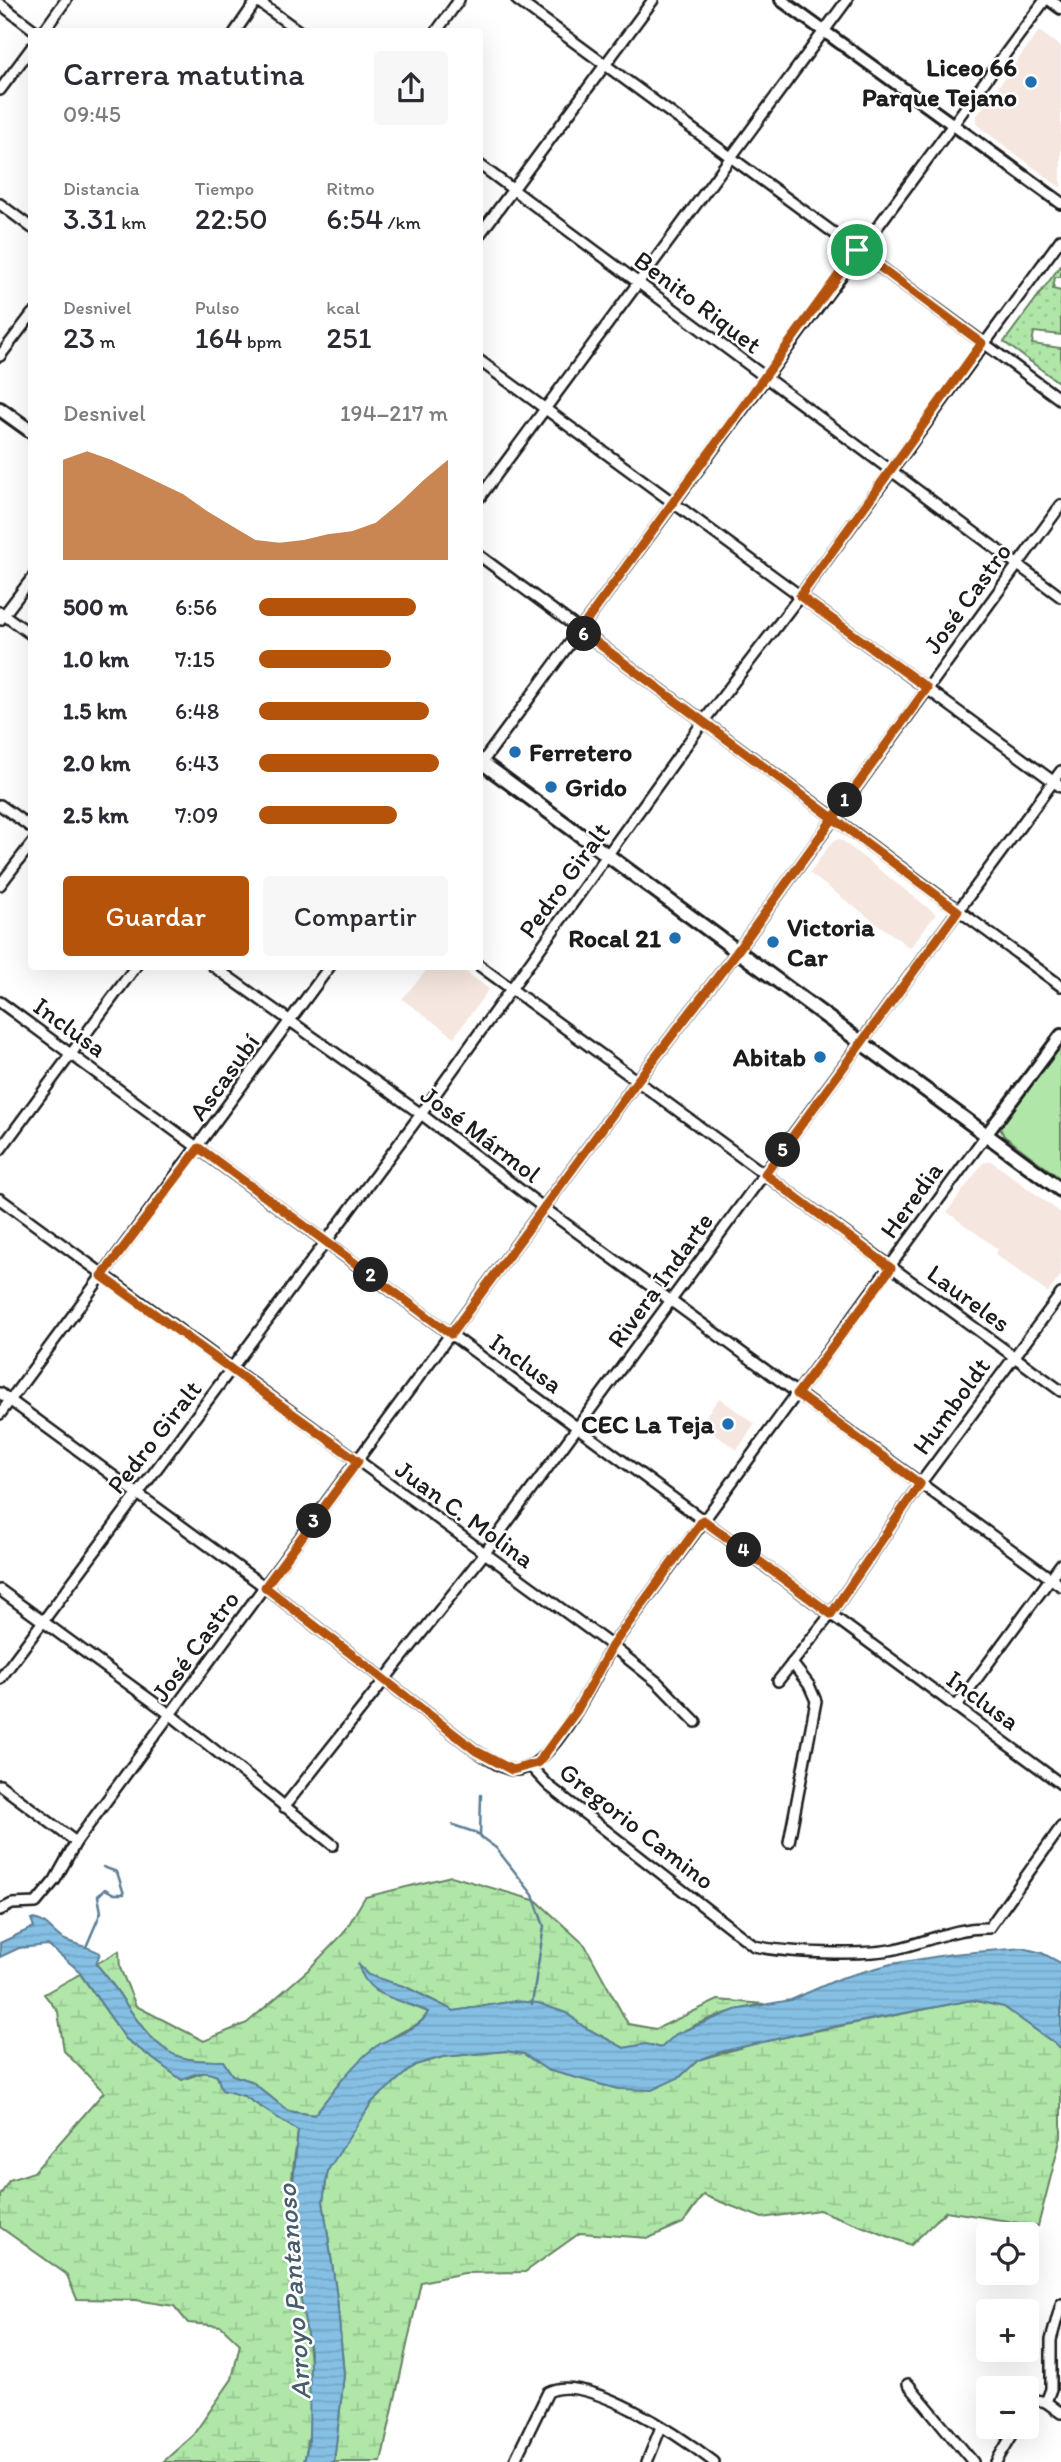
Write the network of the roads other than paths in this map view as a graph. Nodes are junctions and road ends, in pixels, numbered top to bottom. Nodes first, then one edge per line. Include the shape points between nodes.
1 (66, 0) edge
2 (257, 0) edge
3 (459, 0) edge
4 (517, 0) edge
5 (653, 0) edge
6 (781, 0) edge
7 (847, 0) edge
8 (1047, 0) edge
9 (0, 4) edge
10 (1061, 8) edge
11 (32, 28) edge
12 (46, 28) edge
13 (238, 28) edge
14 (295, 28) edge
15 (439, 28) edge
16 (823, 32) junction
17 (28, 52) edge
18 (605, 65) junction
19 (0, 90) edge
20 (952, 123) junction
21 (730, 157) junction
22 (483, 168) edge
23 (512, 190) junction
24 (1061, 203) edge
25 (0, 204) edge
26 (28, 225) edge
27 (483, 230) edge
28 (1061, 239) edge
29 (857, 250) junction
30 (637, 282) junction
31 (28, 319) edge
32 (982, 343) junction
33 (0, 356) edge
34 (483, 363) edge
35 (764, 377) junction
36 (1061, 400) edge
37 (544, 408) junction
38 (0, 409) edge
39 (28, 429) edge
40 (891, 470) junction
41 (483, 493) edge
42 (672, 502) junction
43 (1061, 505) edge
44 (483, 558) edge
45 (1017, 564) junction
46 (28, 583) edge
47 (800, 596) junction
48 (1061, 597) edge
49 (1, 616) edge
50 (580, 630) junction
51 (28, 633) edge
52 (927, 688) junction
53 (704, 722) junction
54 (483, 759) edge
55 (483, 765) edge
56 (1061, 771) edge
57 (1057, 784) edge
58 (0, 806) edge
59 (832, 817) junction
60 (28, 825) edge
61 (28, 848) edge
62 (607, 855) junction
63 (0, 884) edge
64 (958, 911) junction
65 (736, 953) junction
66 (483, 968) edge
67 (133, 970) edge
68 (218, 970) edge
69 (327, 970) edge
70 (1061, 986) edge
71 (511, 989) junction
72 (0, 1002) edge
73 (289, 1022) junction
74 (1061, 1035) edge
75 (862, 1044) junction
76 (71, 1054) junction
77 (637, 1081) junction
78 (421, 1114) junction
79 (986, 1135) junction
80 (199, 1148) junction
81 (0, 1150) edge
82 (765, 1174) junction
83 (1061, 1190) edge
84 (0, 1199) edge
85 (544, 1208) junction
86 (326, 1242) junction
87 (891, 1268) junction
88 (102, 1276) junction
89 (1061, 1294) edge
90 (670, 1299) junction
91 (451, 1334) junction
92 (1014, 1356) junction
93 (233, 1370) junction
94 (1061, 1391) edge
95 (0, 1393) edge
96 (797, 1394) junction
97 (10, 1400) junction
98 (0, 1414) edge
99 (578, 1428) junction
100 (358, 1461) junction
101 (920, 1484) junction
102 (136, 1495) junction
103 (703, 1520) junction
104 (484, 1554) junction
105 (1061, 1564) edge
106 (1050, 1578) junction
107 (1061, 1586) edge
108 (265, 1587) junction
109 (0, 1590) edge
110 (831, 1614) junction
111 (42, 1622) junction
112 (612, 1646) junction
113 (792, 1663) junction
114 (0, 1679) edge
115 (385, 1679) junction
116 (778, 1681) dead end
117 (956, 1707) junction
118 (171, 1715) junction
119 (696, 1721) dead end
120 (531, 1767) junction
121 (1061, 1784) edge
122 (0, 1785) edge
123 (284, 1807) junction
124 (1061, 1827) edge
125 (76, 1842) junction
126 (789, 1842) dead end
127 (333, 1845) dead end
128 (0, 1910) edge
129 (1061, 2304) edge
130 (908, 2384) dead end
131 (1039, 2401) edge
132 (1046, 2402) junction
133 (1061, 2413) edge
134 (661, 2427) junction
135 (1010, 2439) edge
136 (514, 2462) edge
137 (647, 2462) edge
138 (714, 2462) edge
139 (973, 2462) edge
140 (996, 2462) edge

1 - 12 street
2 - 13 street
2 - 14 street
3 - 15 street
4 - 18 street
5 - 18 street
6 - 16 street
7 - 16 street
8 - 10 street
8 - 20 street
9 - 11 street
16 - 20 street
16 - 21 street
17 - 19 street
18 - 21 street
18 - 23 street
20 - 24 street
20 - 29 street
21 - 29 street
21 - 30 street
22 - 23 street, Benito Riquet
23 - 27 street
23 - 30 street, Benito Riquet
25 - 26 street
28 - 32 street, Pedro Giralt
29 - 32 street
29 - 35 street
30 - 35 street, Benito Riquet
30 - 37 street
31 - 33 street
32 - 36 street
32 - 40 street, Pedro Giralt
34 - 37 street
35 - 40 street, Benito Riquet
35 - 42 street
37 - 41 street
37 - 42 street
38 - 39 main road
40 - 45 street, Benito Riquet
40 - 47 street, Pedro Giralt
42 - 47 street
42 - 50 street
43 - 45 street, José Castro
44 - 50 street
45 - 48 street, Benito Riquet
45 - 52 street, José Castro
46 - 49 street
47 - 52 street
47 - 53 street, Pedro Giralt
49 - 51 street
50 - 53 street
50 - 54 street
52 - 57 street
52 - 59 street, José Castro
53 - 59 street
53 - 62 street, Pedro Giralt
55 - 62 main road
56 - 57 street, Rivera Indarte
57 - 64 street, Rivera Indarte
58 - 60 street
59 - 64 street
59 - 65 street, José Castro
61 - 63 street
62 - 65 main road
62 - 71 street, Pedro Giralt
64 - 70 street
64 - 75 street, Rivera Indarte
65 - 75 main road
65 - 77 street, José Castro
66 - 71 street, Laureles
67 - 76 street
68 - 73 street, José Mármol
69 - 73 street, Ascasubí
71 - 77 street, Laureles
71 - 78 street, Pedro Giralt
72 - 76 street, Inclusa
73 - 78 street, José Mármol
73 - 80 street, Ascasubí
74 - 79 street, Heredia
75 - 79 main road
75 - 82 street, Rivera Indarte
76 - 80 street, Inclusa
76 - 81 street
77 - 82 street, Laureles
77 - 85 street, José Castro
78 - 85 street, José Mármol
78 - 86 street, Pedro Giralt
79 - 83 main road
79 - 87 street, Heredia
80 - 86 street, Inclusa
80 - 88 street, Ascasubí
82 - 87 street, Laureles
82 - 90 street, Rivera Indarte
84 - 88 street, Juan C. Molina
85 - 90 street, José Mármol
85 - 91 street, José Castro
86 - 91 street, Inclusa
86 - 93 street, Pedro Giralt
87 - 92 street, Laureles
87 - 96 street, Heredia
88 - 93 street, Juan C. Molina
88 - 97 street, Ascasubí
89 - 92 street, Humboldt
90 - 96 street, José Mármol
90 - 99 street, Rivera Indarte
91 - 99 street, Inclusa
91 - 100 street, José Castro
92 - 94 street, Laureles
92 - 101 street, Humboldt
93 - 100 street, Juan C. Molina
93 - 102 street, Pedro Giralt
95 - 97 street, Gregorio Camino
96 - 101 street, José Mármol
96 - 103 street, Heredia
97 - 98 street, Ascasubí
97 - 102 street, Gregorio Camino
99 - 103 street, Inclusa
99 - 104 street, Rivera Indarte
100 - 104 street, Juan C. Molina
100 - 108 street, José Castro
101 - 106 street, José Mármol
101 - 110 street, Humboldt
102 - 108 street, Gregorio Camino
102 - 111 street, Pedro Giralt
103 - 110 street, Inclusa
103 - 112 street, Heredia
104 - 112 street, Juan C. Molina
104 - 115 street, Rivera Indarte
105 - 106 street
106 - 107 street, José Mármol
106 - 117 street
108 - 115 street, Gregorio Camino
108 - 118 street, José Castro
109 - 111 street
110 - 113 street, Humboldt
110 - 117 street, Inclusa
111 - 114 street, Pedro Giralt
111 - 118 street
112 - 119 street, Juan C. Molina
112 - 120 street, Heredia via 577,1710
113 - 116 street, Humboldt
113 - 126 street via 816,1701
115 - 120 street, Gregorio Camino via 476,1751 507,1769
115 - 123 street, Rivera Indarte
117 - 121 street, Inclusa
118 - 123 street
118 - 125 street, José Castro
120 - 124 street, Gregorio Camino via 559,1794 754,1946 774,1951 866,1953 967,1927 989,1928
122 - 125 street
123 - 127 street
125 - 128 street, José Castro via 41,1899
129 - 132 street via 1051,2340 1051,2389
130 - 139 street
131 - 132 street
132 - 133 street
134 - 136 street via 614,2402 562,2387 548,2392
134 - 137 street
134 - 138 street
135 - 140 street

